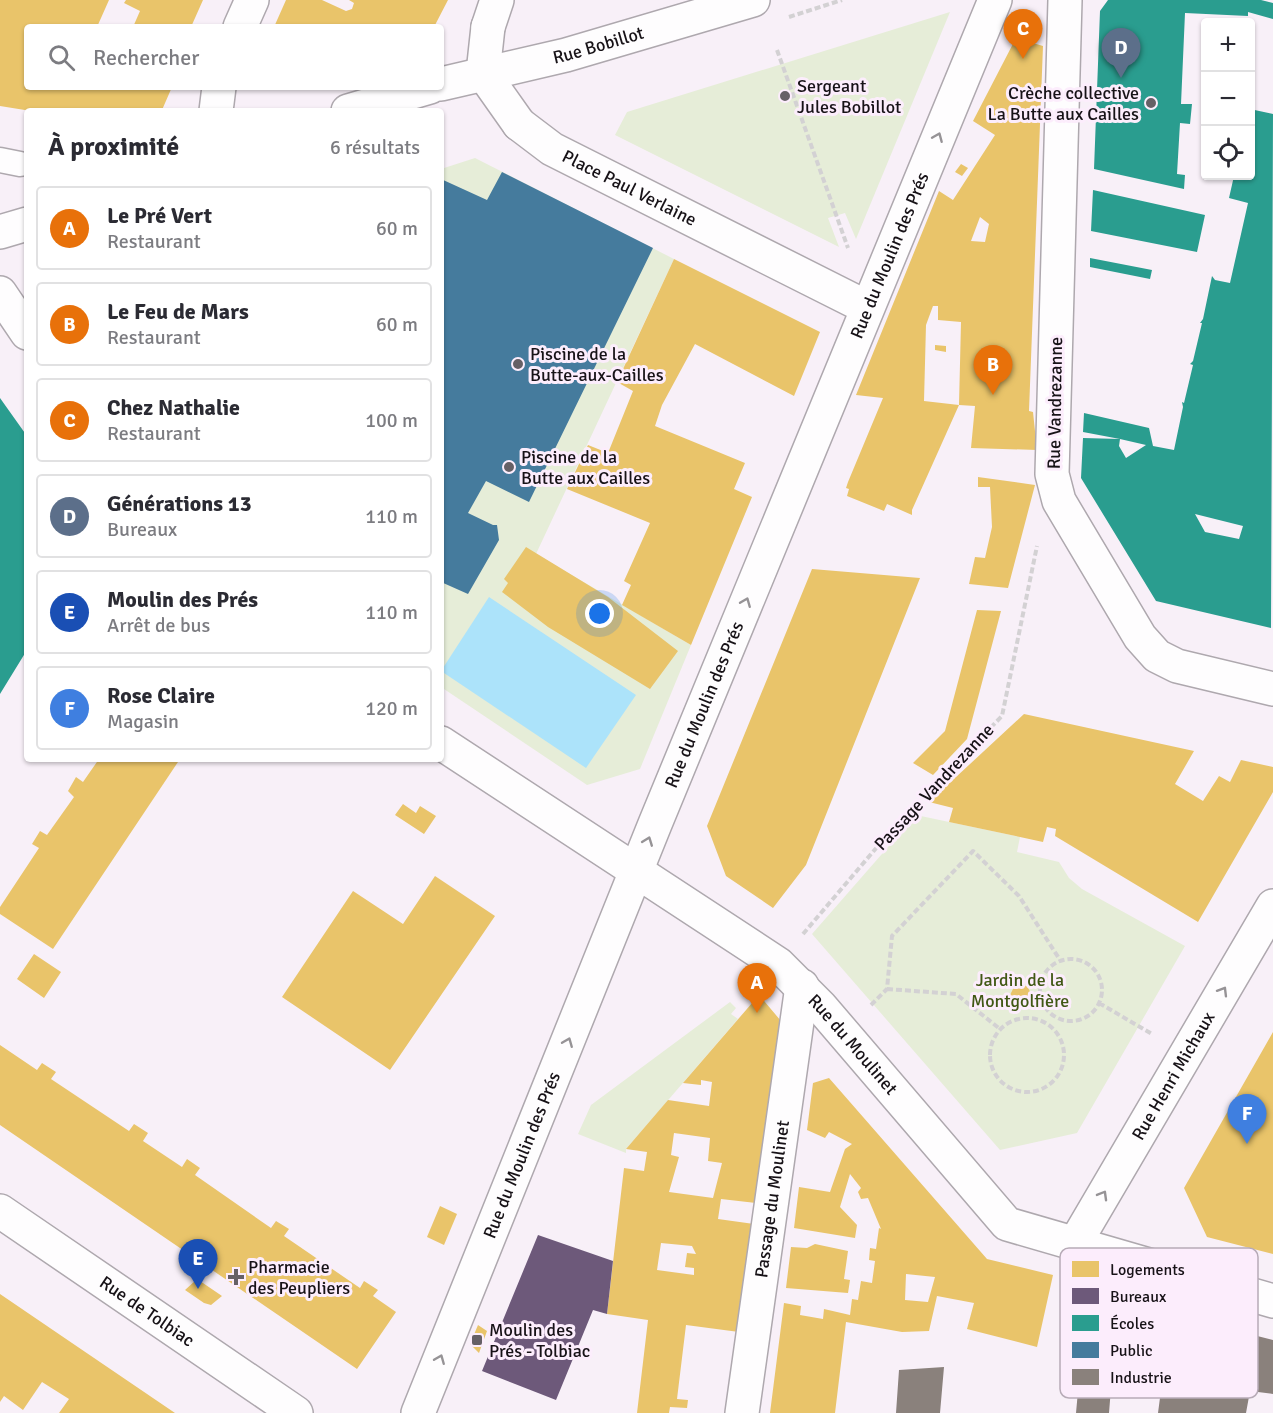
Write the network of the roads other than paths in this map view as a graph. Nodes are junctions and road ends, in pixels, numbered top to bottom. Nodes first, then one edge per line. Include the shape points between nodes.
1 (252, 0) edge
2 (753, 0) edge
3 (995, 0) edge
4 (1065, 0) edge
5 (492, 14) edge
6 (241, 24) edge
7 (483, 73) junction
8 (444, 83) edge
9 (219, 90) edge
10 (420, 90) edge
11 (216, 108) edge
12 (358, 108) edge
13 (24, 225) edge
14 (0, 232) edge
15 (0, 293) edge
16 (866, 307) junction
17 (24, 329) edge
18 (1273, 688) edge
19 (444, 745) edge
20 (637, 871) junction
21 (1273, 906) edge
22 (802, 986) junction
23 (3, 1219) edge
24 (1074, 1245) junction
25 (1085, 1248) edge
26 (1258, 1296) edge
27 (1273, 1300) edge
28 (296, 1413) edge
29 (418, 1413) edge
30 (742, 1413) edge

1 - 6 street
2 - 7 street, Rue Bobillot via 566,55
16 -> 3 street, Rue du Moulin des Prés
4 - 18 street, Rue Vandrezanne via 1052,474 1059,501 1140,637 1157,656 1177,666
5 - 7 street
7 - 8 street, Rue Bobillot
7 - 16 street, Place Paul Verlaine via 519,124 552,149
9 - 11 street
10 - 12 street
13 - 14 street
15 - 17 street
20 -> 16 street, Rue du Moulin des Prés
19 - 20 street, Rue du Moulinet
20 - 22 street, Rue du Moulinet via 778,964
29 -> 20 street, Rue du Moulin des Prés
24 -> 21 street, Rue Henri Michaux
22 - 24 street, Rue du Moulinet via 1007,1224
22 - 30 street, Passage du Moulinet
23 - 28 street, Rue de Tolbiac
24 - 25 street, Rue du Moulinet
26 - 27 street, Rue du Moulinet

